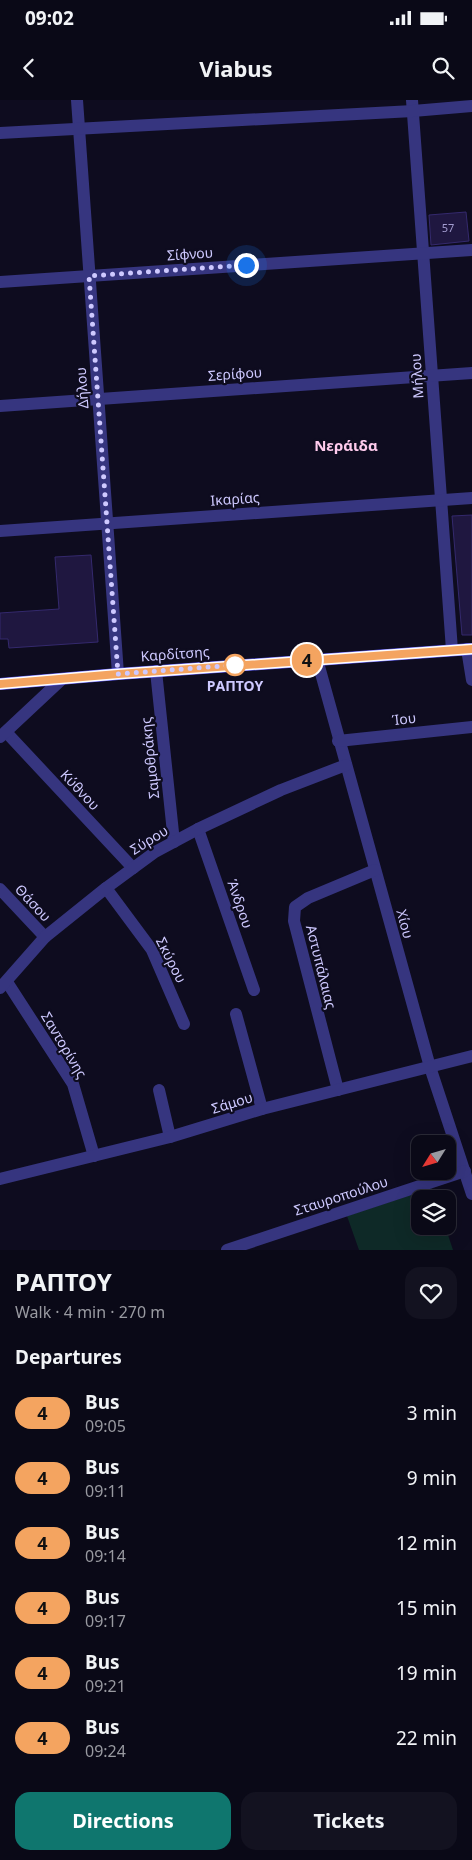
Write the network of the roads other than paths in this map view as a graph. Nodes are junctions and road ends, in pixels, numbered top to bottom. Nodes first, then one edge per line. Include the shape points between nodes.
1 (76, 100) edge
2 (412, 105) edge
3 (472, 106) edge
4 (79, 128) junction
5 (0, 133) edge
6 (472, 250) edge
7 (423, 253) junction
8 (89, 276) junction
9 (0, 282) edge
10 (472, 373) edge
11 (432, 376) junction
12 (98, 399) junction
13 (0, 406) edge
14 (472, 498) edge
15 (441, 500) junction
16 (107, 523) junction
17 (0, 531) edge
18 (470, 649) edge
19 (452, 650) junction
20 (317, 659) junction
21 (156, 671) junction
22 (118, 674) junction
23 (62, 679) junction
24 (472, 680) edge
25 (0, 684) edge
26 (472, 727) edge
27 (3, 735) edge
28 (338, 741) junction
29 (346, 765) junction
30 (198, 828) junction
31 (174, 842) junction
32 (133, 868) junction
33 (375, 870) junction
34 (106, 888) junction
35 (0, 889) edge
36 (45, 937) junction
37 (4, 985) edge
38 (254, 990) dead end
39 (236, 1014) dead end
40 (184, 1024) dead end
41 (472, 1056) edge
42 (430, 1067) junction
43 (159, 1090) dead end
44 (338, 1090) junction
45 (262, 1109) junction
46 (170, 1137) junction
47 (94, 1156) junction
48 (464, 1171) junction
49 (0, 1179) edge
50 (472, 1194) edge
51 (227, 1250) edge

1 - 4 street, Δήλου
2 - 3 street
2 - 4 street
2 - 7 street, Μήλου
4 - 5 street
4 - 8 street, Δήλου
6 - 7 street, Σίφνου
7 - 8 street, Σίφνου
7 - 11 street, Μήλου
8 - 9 street, Σίφνου
8 - 12 street, Δήλου
10 - 11 street, Σερίφου
11 - 12 street, Σερίφου
11 - 15 street, Μήλου
12 - 13 street, Σερίφου
12 - 16 street, Δήλου
14 - 15 street, Ικαρίας
15 - 16 street, Ικαρίας
15 - 19 street, Μήλου
16 - 17 street, Ικαρίας
16 - 22 street, Δήλου
18 - 19 main road, Καρδίτσης
18 - 24 street
19 - 20 main road, Καρδίτσης
20 - 21 main road, Καρδίτσης
20 - 28 street, Χίου
21 - 22 main road, Καρδίτσης
21 - 31 street, Σαμοθράκης
22 - 23 main road, Καρδίτσης
23 - 25 main road, Καρδίτσης
23 - 27 street
26 - 28 street, Ίου
27 - 32 street, Κύθνου
28 - 29 street, Χίου
29 - 30 street, Σύρου
29 - 33 street, Χίου
30 - 31 street, Σύρου
30 - 38 street, Άνδρου
31 - 32 street, Σύρου
32 - 34 street, Σύρου
33 - 42 street, Χίου
33 - 44 street, Αστυπάλαιας via 294,907 294,920
34 - 36 street, Σύρου
34 - 40 street, Σκύρου via 152,950
35 - 36 street, Θάσου
36 - 37 street, Σύρου
37 - 47 street, Σαντορίνης via 72,1084
39 - 45 street
41 - 42 street, Σάμου
42 - 44 street, Σάμου
42 - 48 street, Χίου
43 - 46 street
44 - 45 street, Σάμου
45 - 46 street, Σάμου
46 - 47 street, Σάμου
47 - 49 street, Σάμου
48 - 50 street, Χίου
48 - 51 street, Σταυροπούλου

